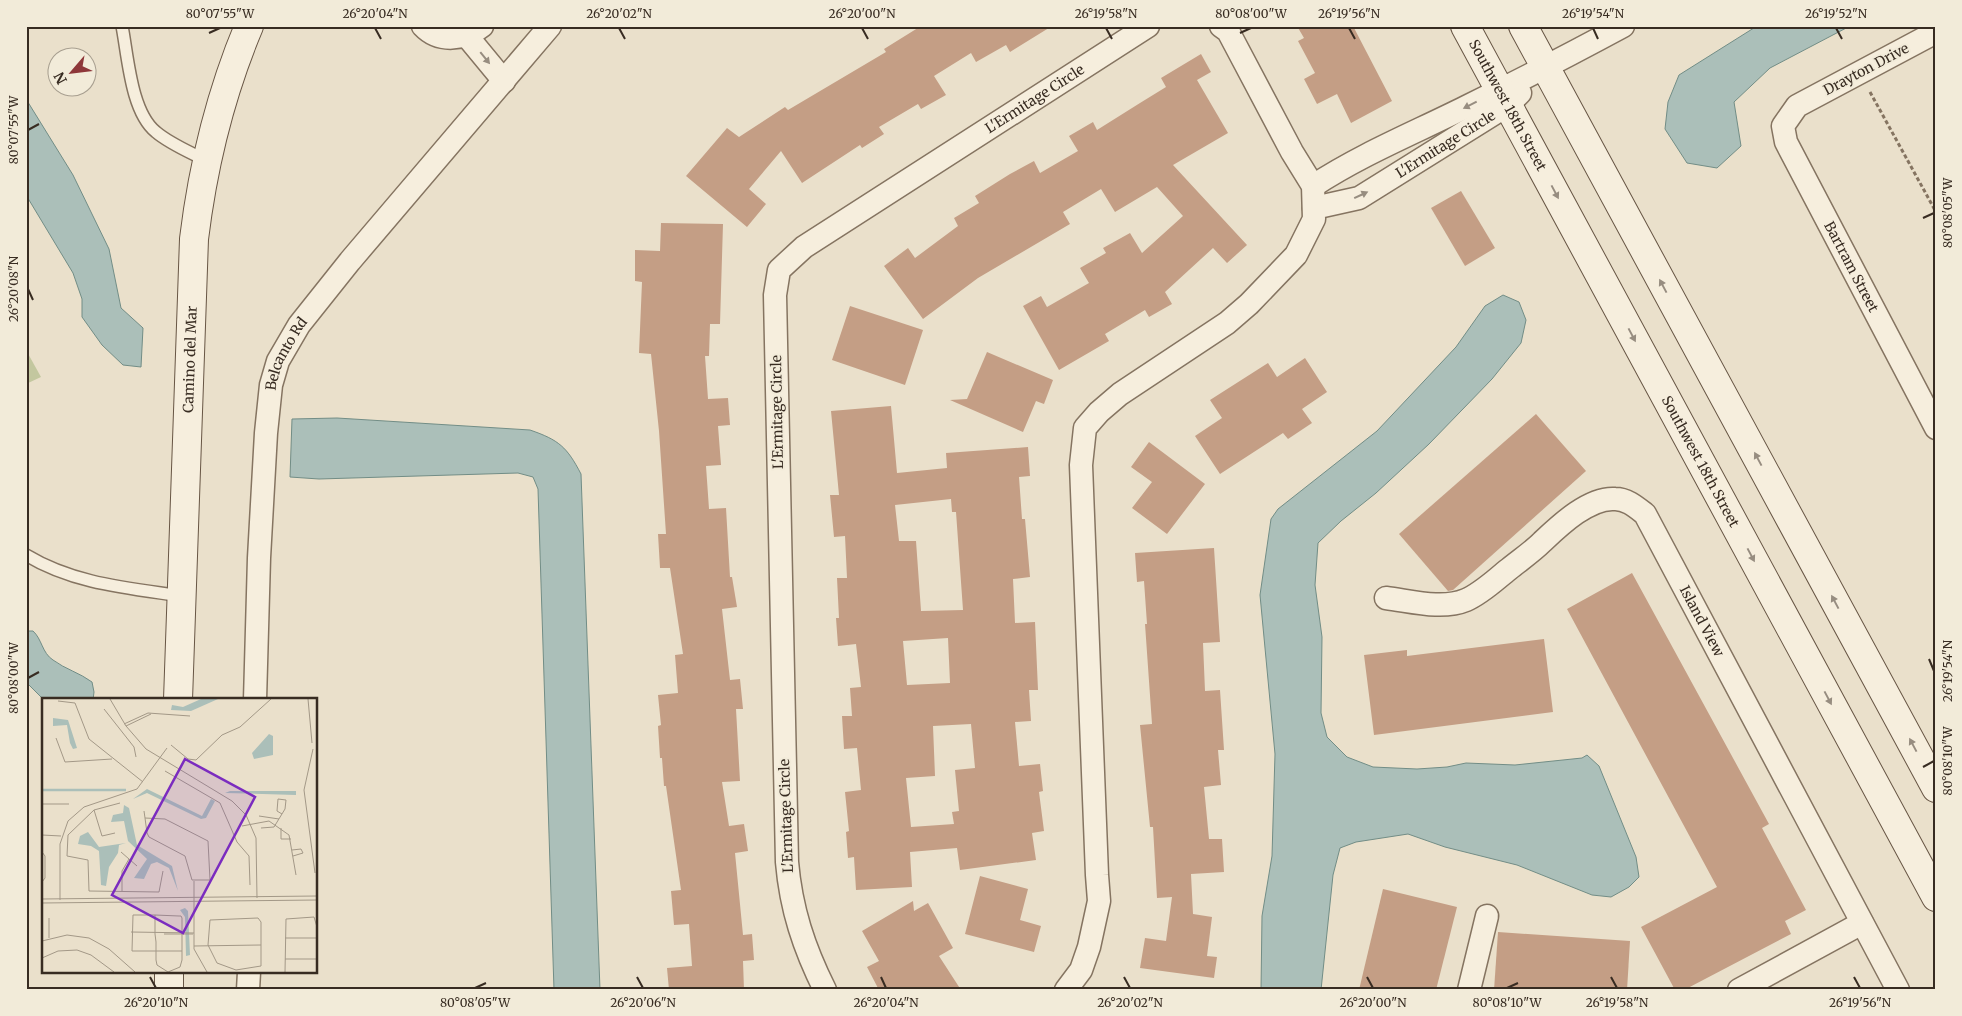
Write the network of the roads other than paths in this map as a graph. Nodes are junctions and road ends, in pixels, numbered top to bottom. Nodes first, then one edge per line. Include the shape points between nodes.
1 (122, 26) edge
2 (249, 26) edge
3 (424, 26) edge
4 (1148, 26) edge
5 (1221, 26) edge
6 (1465, 26) edge
7 (1522, 26) edge
8 (1623, 26) edge
9 (542, 29) edge
10 (474, 31) edge
11 (1936, 32) edge
12 (1545, 68) junction
13 (504, 81) junction
14 (1504, 97) junction
15 (1797, 106) joint
16 (207, 161) junction
17 (1314, 197) junction
18 (1934, 418) edge
19 (26, 555) edge
20 (182, 596) junction
21 (1386, 598) dead end
22 (178, 698) edge
23 (255, 698) edge
24 (1936, 788) edge
25 (1936, 897) edge
26 (1487, 916) dead end
27 (1862, 923) junction
28 (169, 974) edge
29 (248, 974) edge
30 (169, 990) edge
31 (248, 990) edge
32 (825, 990) edge
33 (1066, 990) edge
34 (1469, 990) edge
35 (1739, 990) edge
36 (1898, 990) edge

1 - 16 lane via 140,113 155,132
2 - 16 main road, Camino del Mar via 214,126
3 - 10 street via 440,36 454,38
4 - 32 street, L'Ermitage Circle via 804,247 779,270 775,304 788,882 796,921 809,959
5 - 17 street via 1228,31
6 - 14 main road, Southwest 18th Street
7 - 12 main road
8 - 12 street, L'Ermitage Circle
9 - 13 street, Belcanto Rd
10 -> 13 street
11 - 15 street, Drayton Drive
12 - 14 street, L'Ermitage Circle
24 -> 12 main road
13 - 23 street, Belcanto Rd via 327,289 299,325 278,360 266,434
14 -> 17 street, L'Ermitage Circle via 1467,107 1343,166
17 -> 14 street, L'Ermitage Circle via 1359,198
14 -> 25 main road, Southwest 18th Street
15 - 18 street, Bartram Street via 1783,126 1786,142
16 - 20 main road, Camino del Mar via 192,262
17 - 33 street via 1314,219 1296,255 1249,304 1227,323 1120,394 1085,428 1081,465 1099,901 1090,947 1081,970
19 - 20 lane via 70,576 105,585
20 - 22 main road, Camino del Mar
21 - 27 street, Island View via 1428,604 1464,601 1582,510 1615,498 1632,503 1645,514
26 - 34 street
27 - 35 street
27 - 36 street, Island View
28 - 30 main road
29 - 31 street

